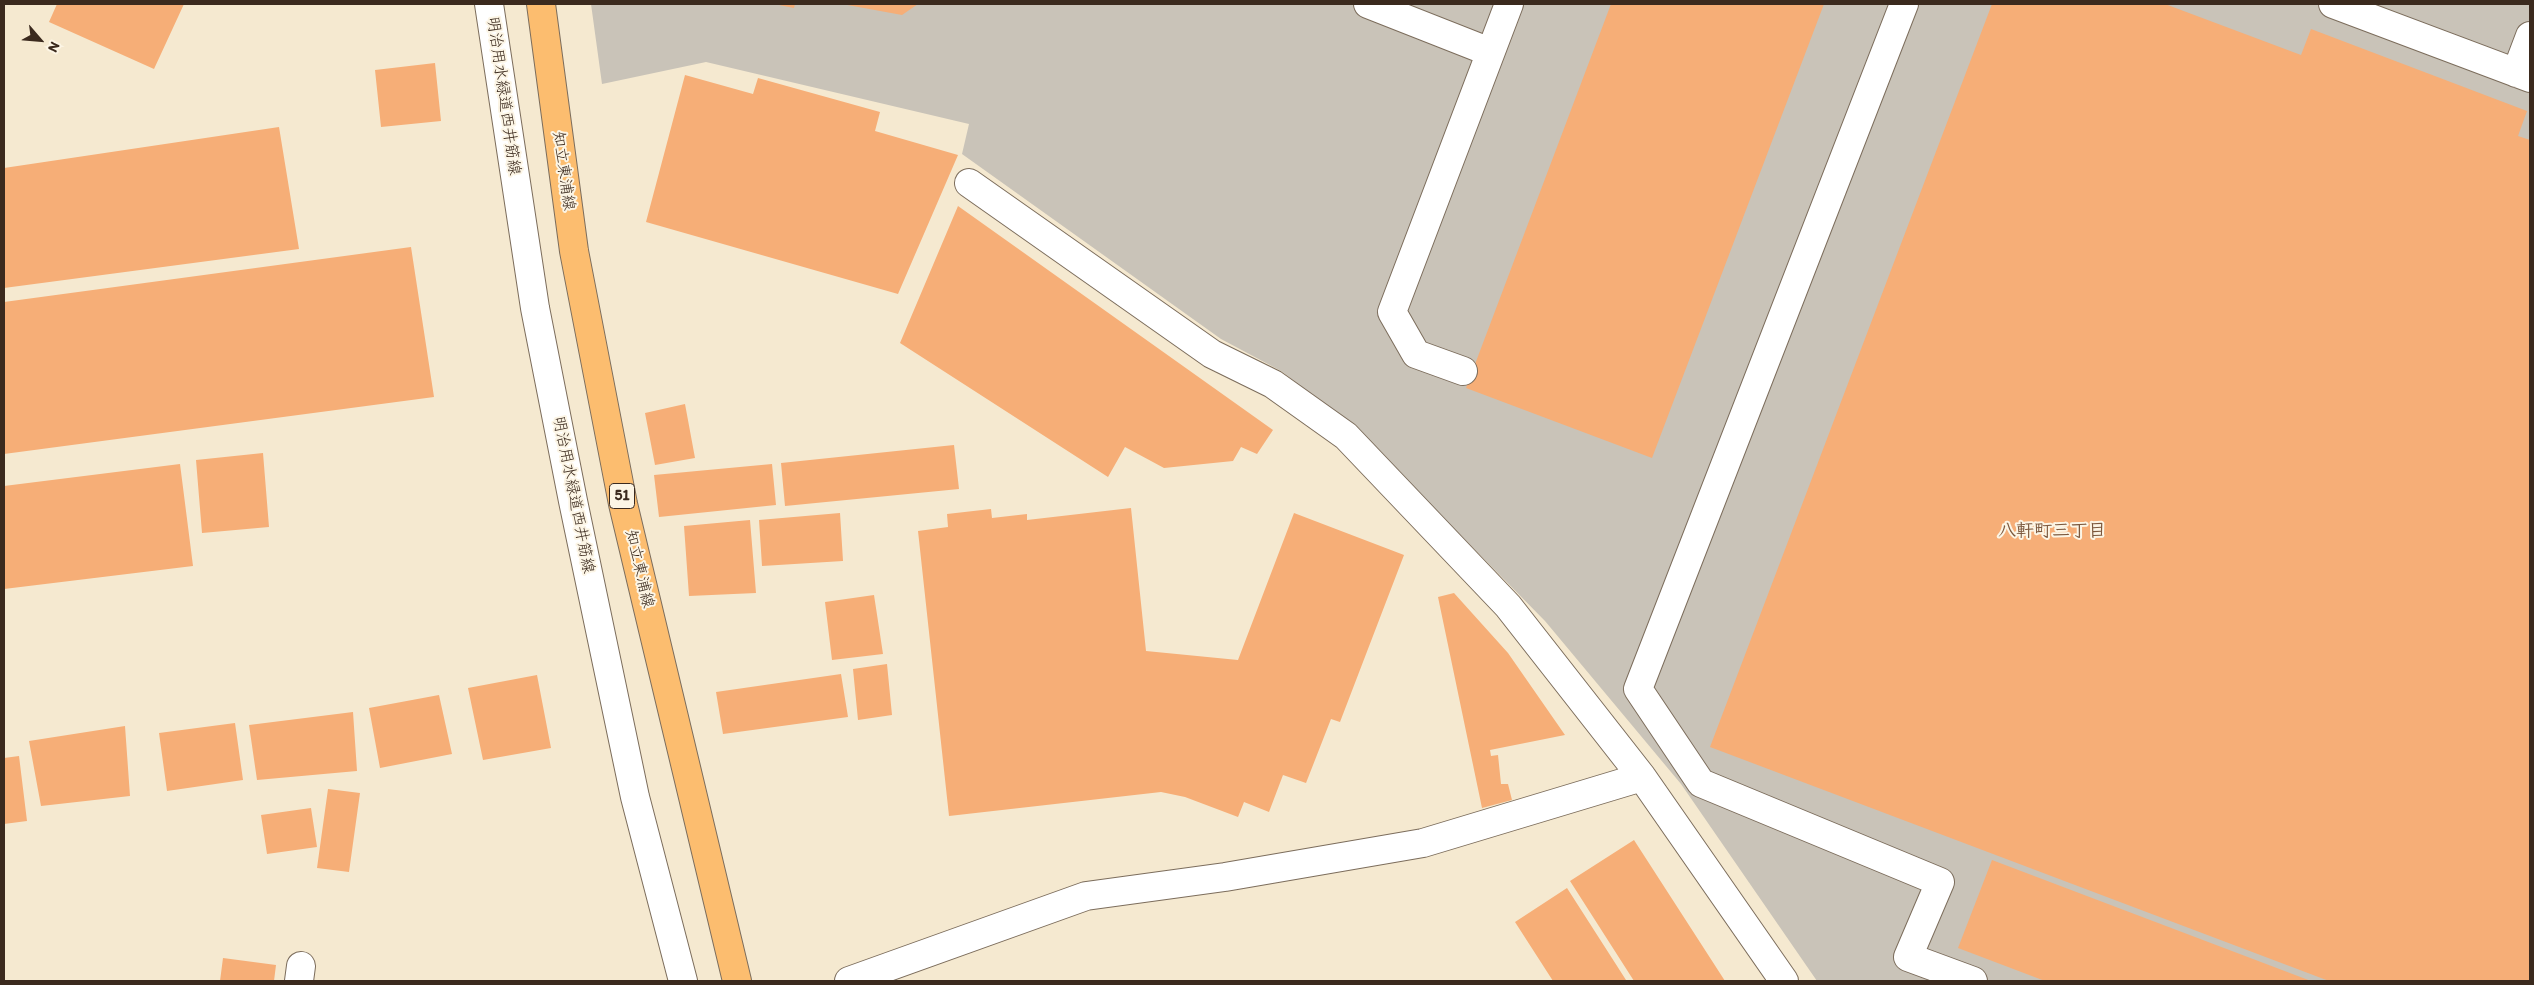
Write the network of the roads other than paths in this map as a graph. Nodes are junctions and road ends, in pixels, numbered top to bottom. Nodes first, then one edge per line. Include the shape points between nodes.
1 (489, 4) edge
2 (541, 4) edge
3 (1368, 4) edge
4 (1509, 4) edge
5 (1904, 4) edge
6 (2333, 4) edge
7 (2530, 36) edge
8 (1490, 52) junction
9 (2523, 76) edge
10 (969, 183) dead end
11 (1463, 371) dead end
12 (1642, 777) junction
13 (683, 981) edge
14 (737, 981) edge
15 (849, 981) edge
16 (1784, 981) edge
17 (1973, 981) edge

1 - 13 street, 明治用水緑道西井筋線 via 535,308 569,482 635,797
2 - 14 main road, 知立東浦線 / 51 via 574,251 623,504
3 - 8 street
4 - 8 street
5 - 17 street via 1638,689 1701,783 1940,882 1908,957
6 - 9 street
7 - 9 street
8 - 11 street via 1392,312 1416,354
10 - 12 street via 1212,354 1273,384 1346,436 1508,606
12 - 15 street via 1423,843 1225,877 1086,896
12 - 16 street

